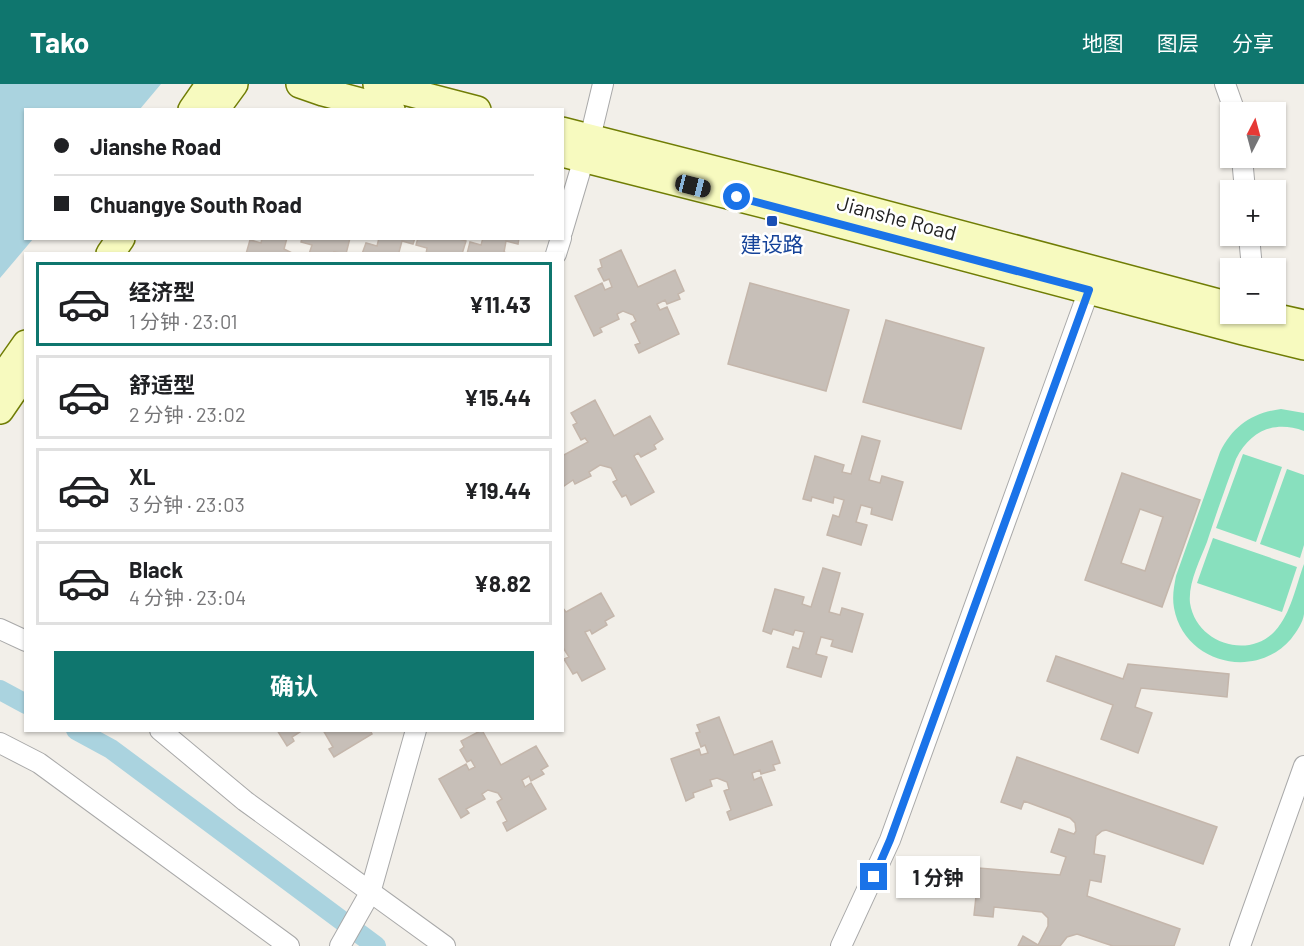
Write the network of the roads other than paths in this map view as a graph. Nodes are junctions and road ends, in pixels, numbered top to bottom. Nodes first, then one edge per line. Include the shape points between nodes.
1 (210, 84) edge
2 (234, 84) edge
3 (300, 84) edge
4 (377, 84) edge
5 (603, 84) edge
6 (1225, 84) edge
7 (1231, 102) edge
8 (193, 108) edge
9 (216, 108) edge
10 (383, 108) edge
11 (469, 108) edge
12 (564, 133) edge
13 (579, 150) edge
14 (564, 222) edge
15 (1089, 290) junction
16 (1220, 304) edge
17 (1286, 320) edge
18 (1304, 324) edge
19 (1304, 346) edge
20 (24, 347) edge
21 (24, 375) edge
22 (0, 381) edge
23 (0, 410) edge
24 (0, 629) edge
25 (24, 640) edge
26 (162, 732) edge
27 (415, 732) edge
28 (0, 742) edge
29 (1304, 766) edge
30 (370, 893) junction
31 (289, 946) edge
32 (339, 946) edge
33 (445, 946) edge
34 (841, 946) edge
35 (1240, 946) edge

1 - 8 street
2 - 9 street
3 - 10 street
4 - 11 street
5 - 13 street
6 - 7 street
12 - 13 street, Jianshe Road
13 - 14 street
13 - 15 street, Jianshe Road
13 - 16 street, Jianshe Road
15 - 19 street, Jianshe Road
15 - 34 street via 890,840
17 - 18 street
20 - 22 street
21 - 23 street
24 - 25 street
26 - 30 street via 246,801
27 - 30 street
28 - 31 street via 39,763
29 - 35 street
30 - 32 street
30 - 33 street

